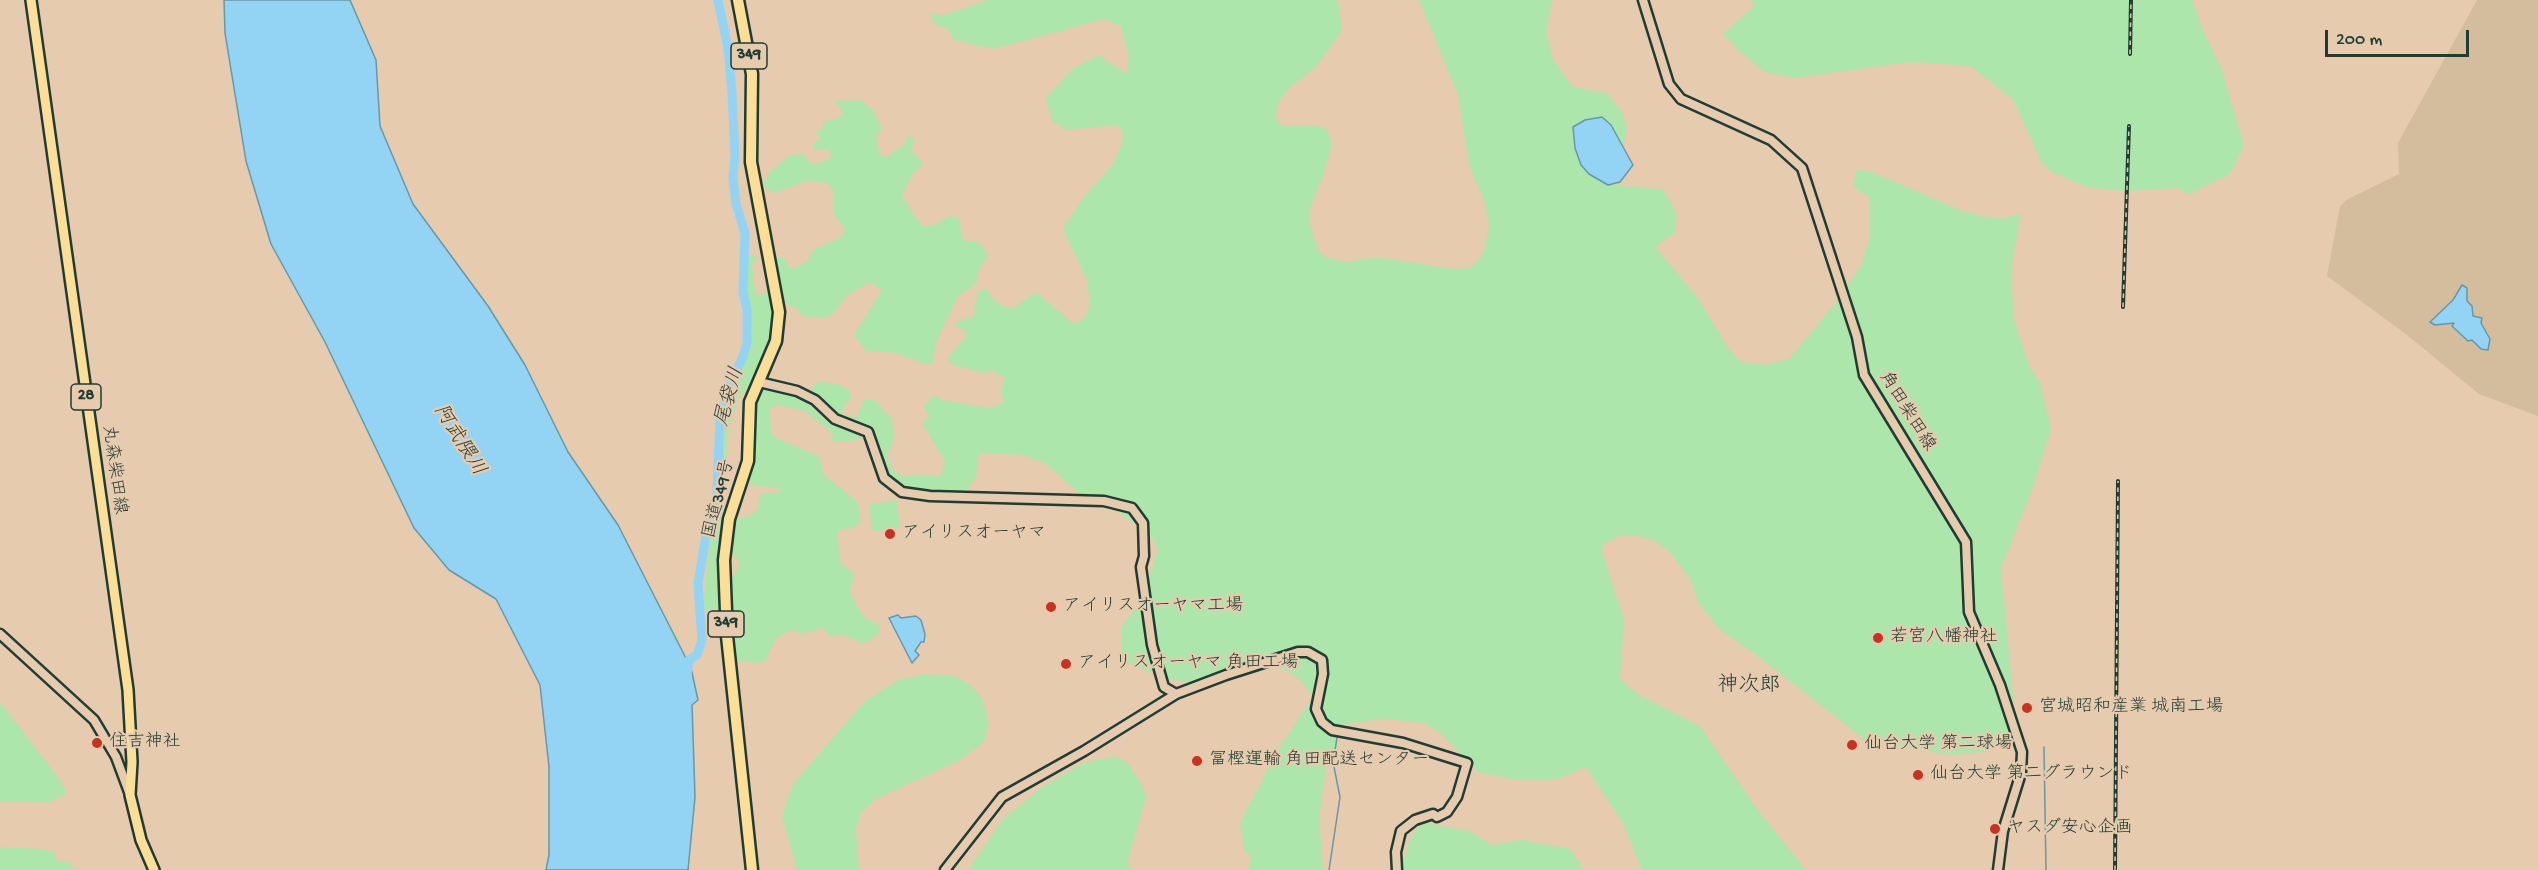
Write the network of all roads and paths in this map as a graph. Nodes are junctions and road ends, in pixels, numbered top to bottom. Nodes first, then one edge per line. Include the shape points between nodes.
1 (31, 0) edge
2 (738, 0) edge
3 (1643, 0) edge
4 (759, 382) junction
5 (0, 634) edge
6 (1176, 694) junction
7 (130, 795) junction
8 (154, 870) edge
9 (752, 870) edge
10 (945, 870) edge
11 (1397, 870) edge
12 (1998, 870) edge

1 - 7 main road, 丸森柴田線 / 28 via 128,690
2 - 4 highway, 国道349号 / 349 via 752,74 751,162 778,312 776,341
3 - 12 street, 角田柴田線 via 1669,84 1681,99 1772,140 1802,168 1857,337 1864,375 1966,542 1969,612 2000,685 2022,752 2021,773 2003,831
4 - 6 street via 804,394 830,417 868,432 882,473 902,492 1104,501 1132,507 1143,523 1141,567 1152,645 1164,687
4 - 9 highway, 国道349号 / 349 via 750,402 748,461 729,519 724,560 727,636
5 - 7 street via 94,720 116,757
6 - 10 street via 1002,797
6 - 11 street via 1298,652 1308,652 1322,660 1316,709 1322,722 1332,730 1403,743 1467,763 1447,812 1415,820 1401,831
7 - 8 main road, 丸森柴田線 / 28 via 141,840

